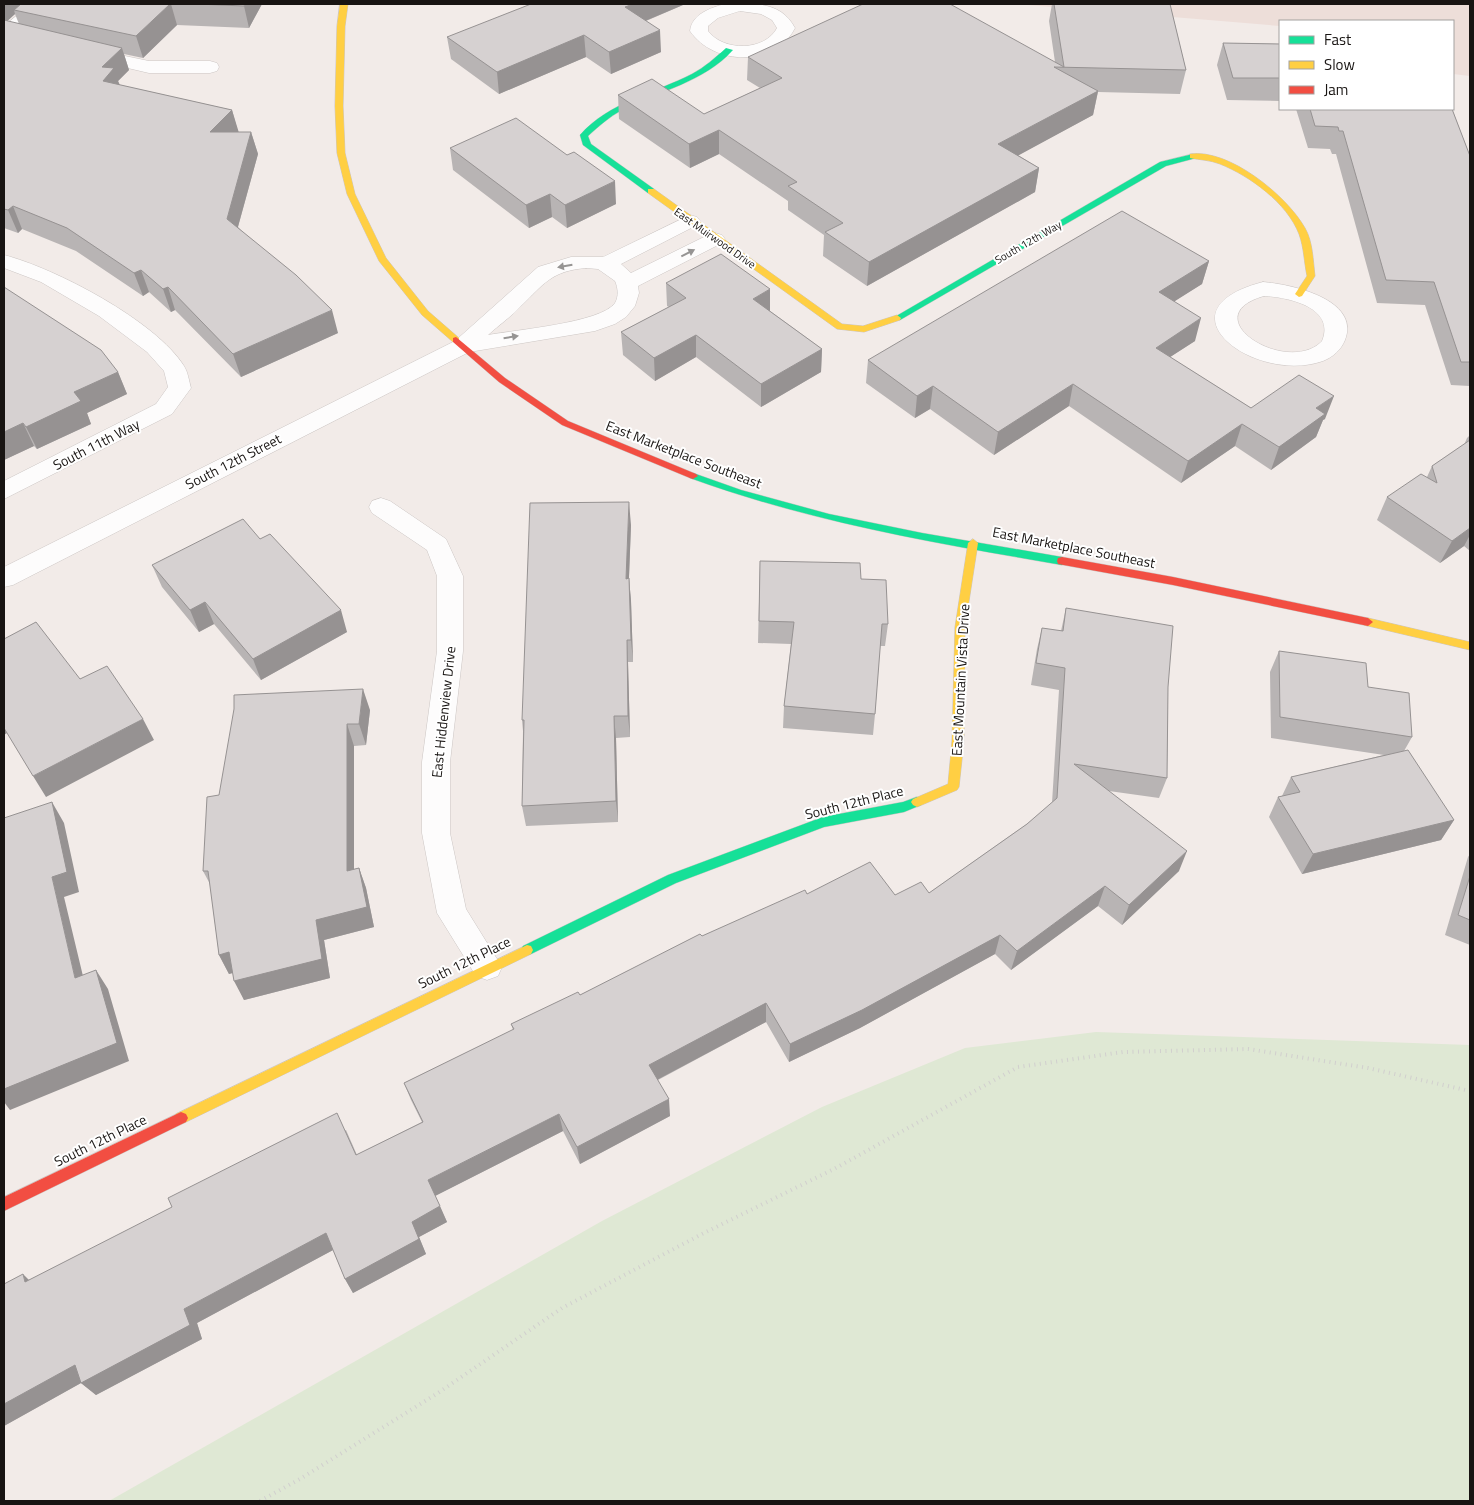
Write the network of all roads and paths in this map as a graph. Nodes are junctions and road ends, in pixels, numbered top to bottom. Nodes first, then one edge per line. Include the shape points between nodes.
1 (41, 4) edge
2 (344, 4) edge
3 (4, 35) edge
4 (23, 39) edge
5 (72, 50) edge
6 (729, 50) dead end
7 (210, 67) dead end
8 (690, 221) junction
9 (716, 239) junction
10 (4, 261) edge
11 (605, 264) junction
12 (628, 283) junction
13 (1298, 294) junction
14 (854, 332) joint
15 (463, 346) junction
16 (4, 491) edge
17 (380, 507) dead end
18 (973, 544) junction
19 (4, 578) edge
20 (1470, 646) edge
21 (953, 787) joint
22 (487, 967) junction
23 (1470, 1091) edge
24 (4, 1204) edge
25 (260, 1501) edge

1 - 3 street
2 - 15 street, East Marketplace Southeast via 339,106 342,153 352,194 382,259 425,313
3 - 4 street
5 - 7 street via 150,67
6 - 8 street, East Muirwood Drive via 714,66 605,117 590,126 584,135 586,145 598,155
8 - 9 street, East Muirwood Drive
8 - 11 street, South 12th Street
12 -> 9 street
9 - 14 street, East Muirwood Drive via 840,327
10 - 16 street, South 11th Way via 49,277 107,311 155,347 176,369 180,388 164,409
11 - 12 street via 619,272
11 -> 15 street, South 12th Street via 570,264 552,268 536,277 509,306
15 -> 12 street, South 12th Street via 595,324 624,306 629,294
13 - 13 street via 1263,289 1247,292 1234,299 1227,308 1225,319 1229,330 1238,341 1270,357 1307,358 1322,353 1337,334 1336,322 1322,306
13 - 14 street, South 12th Way via 1311,276 1301,229 1287,206 1269,189 1204,156 1173,159 889,322
15 - 18 street, East Marketplace Southeast via 502,380 565,423 738,494 852,523
15 - 19 street, South 12th Street
17 - 22 street, East Hiddenview Drive via 437,545 450,576 450,651 436,762 436,833 452,913
18 - 20 street, East Marketplace Southeast via 1290,605
18 - 21 street, East Mountain Vista Drive via 960,627 958,741
21 - 22 street, South 12th Place via 904,807 824,822 672,879
22 - 24 street, South 12th Place
23 - 25 path via 1368,1068 1248,1049 1123,1052 1018,1067 834,1169 562,1308 438,1393

